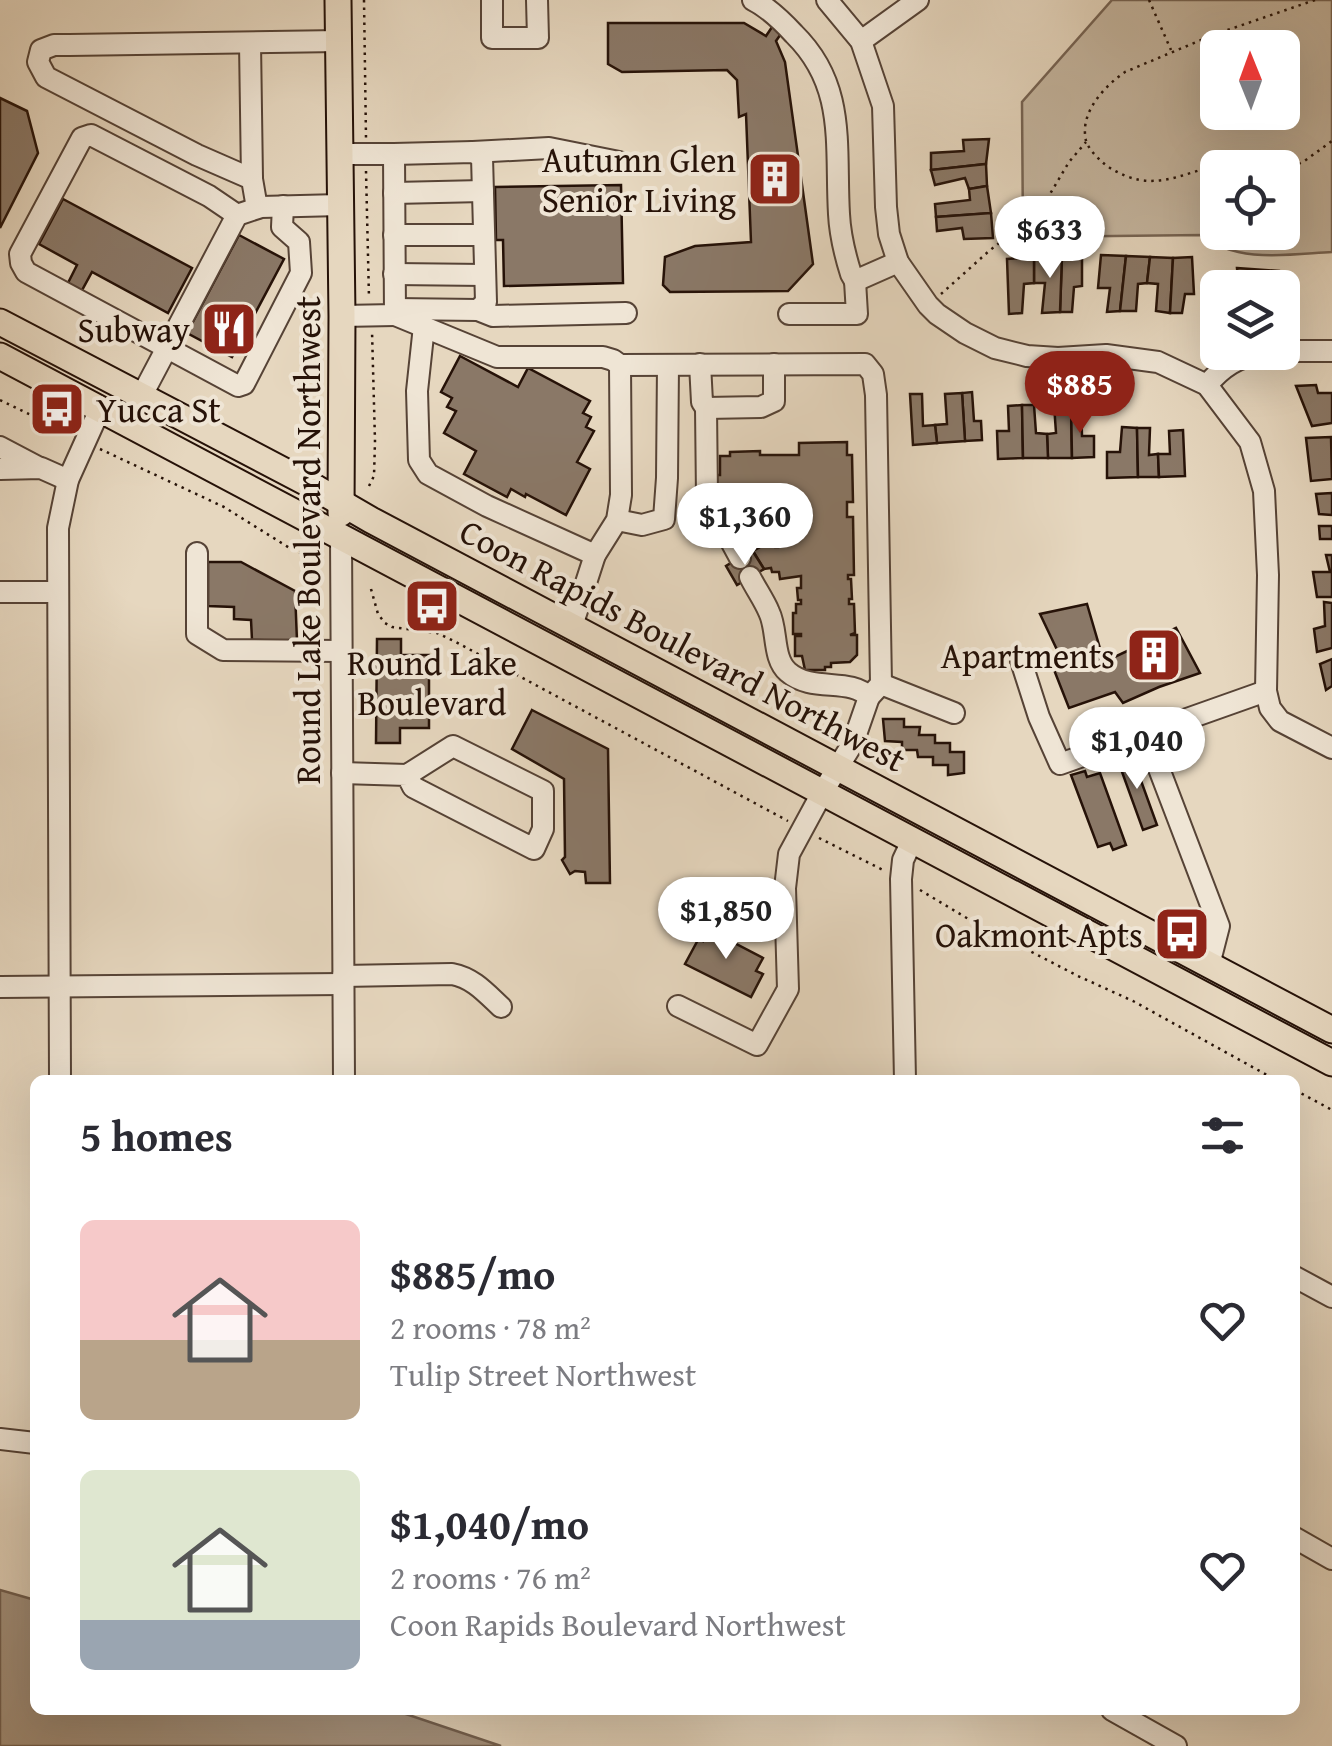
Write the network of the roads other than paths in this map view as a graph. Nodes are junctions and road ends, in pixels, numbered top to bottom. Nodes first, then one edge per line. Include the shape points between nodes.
1 (338, 0) edge
2 (492, 0) edge
3 (537, 0) edge
4 (753, 0) edge
5 (827, 0) edge
6 (918, 0) edge
7 (862, 41) junction
8 (250, 42) junction
9 (339, 42) junction
10 (473, 152) junction
11 (352, 154) junction
12 (394, 154) junction
13 (618, 162) dead end
14 (252, 179) junction
15 (483, 191) junction
16 (394, 193) junction
17 (283, 206) junction
18 (340, 206) junction
19 (247, 211) junction
20 (394, 235) junction
21 (484, 235) junction
22 (898, 262) junction
23 (394, 274) junction
24 (486, 275) junction
25 (855, 281) junction
26 (478, 310) junction
27 (395, 312) junction
28 (626, 313) dead end
29 (789, 314) dead end
30 (342, 316) junction
31 (0, 322) edge
32 (424, 326) junction
33 (166, 349) junction
34 (1300, 351) edge
35 (1332, 351) edge
36 (0, 356) edge
37 (700, 364) junction
38 (774, 364) junction
39 (620, 365) junction
40 (668, 365) junction
41 (1219, 370) edge
42 (1206, 385) junction
43 (141, 396) junction
44 (100, 408) junction
45 (706, 408) junction
46 (0, 447) edge
47 (0, 468) edge
48 (40, 468) junction
49 (68, 480) junction
50 (341, 502) junction
51 (617, 520) junction
52 (341, 538) junction
53 (197, 552) dead end
54 (595, 554) junction
55 (740, 558) dead end
56 (750, 578) dead end
57 (0, 592) edge
58 (57, 592) junction
59 (572, 626) junction
60 (341, 651) junction
61 (1020, 661) dead end
62 (875, 690) junction
63 (1266, 691) junction
64 (954, 713) dead end
65 (1146, 732) junction
66 (1332, 748) edge
67 (839, 766) junction
68 (342, 774) junction
69 (407, 774) junction
70 (822, 793) junction
71 (912, 841) junction
72 (1209, 965) junction
73 (343, 980) junction
74 (60, 986) junction
75 (0, 987) edge
76 (678, 1006) dead end
77 (500, 1007) dead end
78 (1332, 1030) edge
79 (1332, 1064) edge
80 (60, 1075) edge
81 (344, 1075) edge
82 (905, 1075) edge
83 (1300, 1280) edge
84 (1332, 1296) edge
85 (0, 1439) edge
86 (30, 1443) edge
87 (1300, 1541) edge
88 (1332, 1559) edge
89 (1121, 1715) edge
90 (1176, 1746) edge

1 - 9 main road, Round Lake Boulevard Northwest
2 - 3 street via 492,38 538,38
4 - 25 street via 821,66 837,124 839,218
5 - 7 street
6 - 7 street
7 - 22 street via 884,106 886,207
8 - 9 street
8 - 14 street
8 - 14 street via 54,46 41,50 38,62 46,77
9 - 11 main road, Round Lake Boulevard Northwest
10 - 12 street
10 - 13 street via 549,148
10 - 15 street via 482,156
11 - 12 street
11 - 18 main road, Round Lake Boulevard Northwest
12 - 16 street
14 - 19 street
15 - 16 street
15 - 21 street
16 - 20 street
17 - 18 street
17 - 19 street
17 - 33 street via 282,227 299,242 300,273 244,384
18 - 30 main road, Round Lake Boulevard Northwest
19 - 33 street
19 - 33 street via 91,135 82,138 20,263
20 - 21 street
20 - 23 street
21 - 24 street
22 - 25 street
22 - 42 street via 928,305 995,348 1027,356 1158,362
23 - 24 street
23 - 27 street
24 - 26 street via 486,302
25 - 29 street via 856,314
26 - 27 street
26 - 28 street via 494,316
27 - 30 street
27 - 32 street
30 - 50 main road, Round Lake Boulevard Northwest
31 - 43 main road, Coon Rapids Boulevard Northwest
32 - 39 street via 496,357 603,357
32 - 54 street via 417,391 419,460 428,474
33 - 43 street
34 - 35 street
36 - 44 main road, Coon Rapids Boulevard Northwest
37 - 38 street
37 - 40 street
37 - 45 street
38 - 45 street via 774,400 761,407
38 - 62 street via 865,364 873,374
39 - 40 street
39 - 51 street
40 - 51 street via 664,519 642,525
41 - 42 street
42 - 63 street via 1250,442 1264,491
43 - 50 main road, Coon Rapids Boulevard Northwest
44 - 49 street
44 - 52 main road, Coon Rapids Boulevard Northwest
45 - 55 street via 707,497
46 - 48 street
47 - 48 street
48 - 49 street
49 - 58 street via 58,528
50 - 52 main road, Round Lake Boulevard Northwest
50 - 59 main road, Coon Rapids Boulevard Northwest
51 - 54 street
52 - 60 street, Round Lake Boulevard Northwest
52 - 70 main road, Coon Rapids Boulevard Northwest
53 - 60 street via 197,634 223,650
54 - 59 street
56 - 62 street via 770,612 784,669 806,683
57 - 58 street
58 - 74 street
59 - 67 main road, Coon Rapids Boulevard Northwest
60 - 68 street, Round Lake Boulevard Northwest
61 - 65 street via 1060,764
62 - 64 street
62 - 67 street
63 - 65 street
63 - 66 street via 1280,721
65 - 72 street via 1219,926
67 - 70 street
67 - 72 main road, Coon Rapids Boulevard Northwest
68 - 69 street
68 - 73 street, Round Lake Boulevard Northwest
69 - 69 street via 453,746 543,790 543,829 534,849 413,787
70 - 71 main road, Coon Rapids Boulevard Northwest
70 - 76 street via 786,870 788,989 757,1045
71 - 79 main road, Coon Rapids Boulevard Northwest
71 - 82 street via 902,860
72 - 78 main road, Coon Rapids Boulevard Northwest
73 - 74 street
73 - 77 street via 452,974 476,983
73 - 81 street, Round Lake Boulevard Northwest
74 - 75 street
74 - 80 street
83 - 84 street
85 - 86 street
87 - 88 street
89 - 90 street

